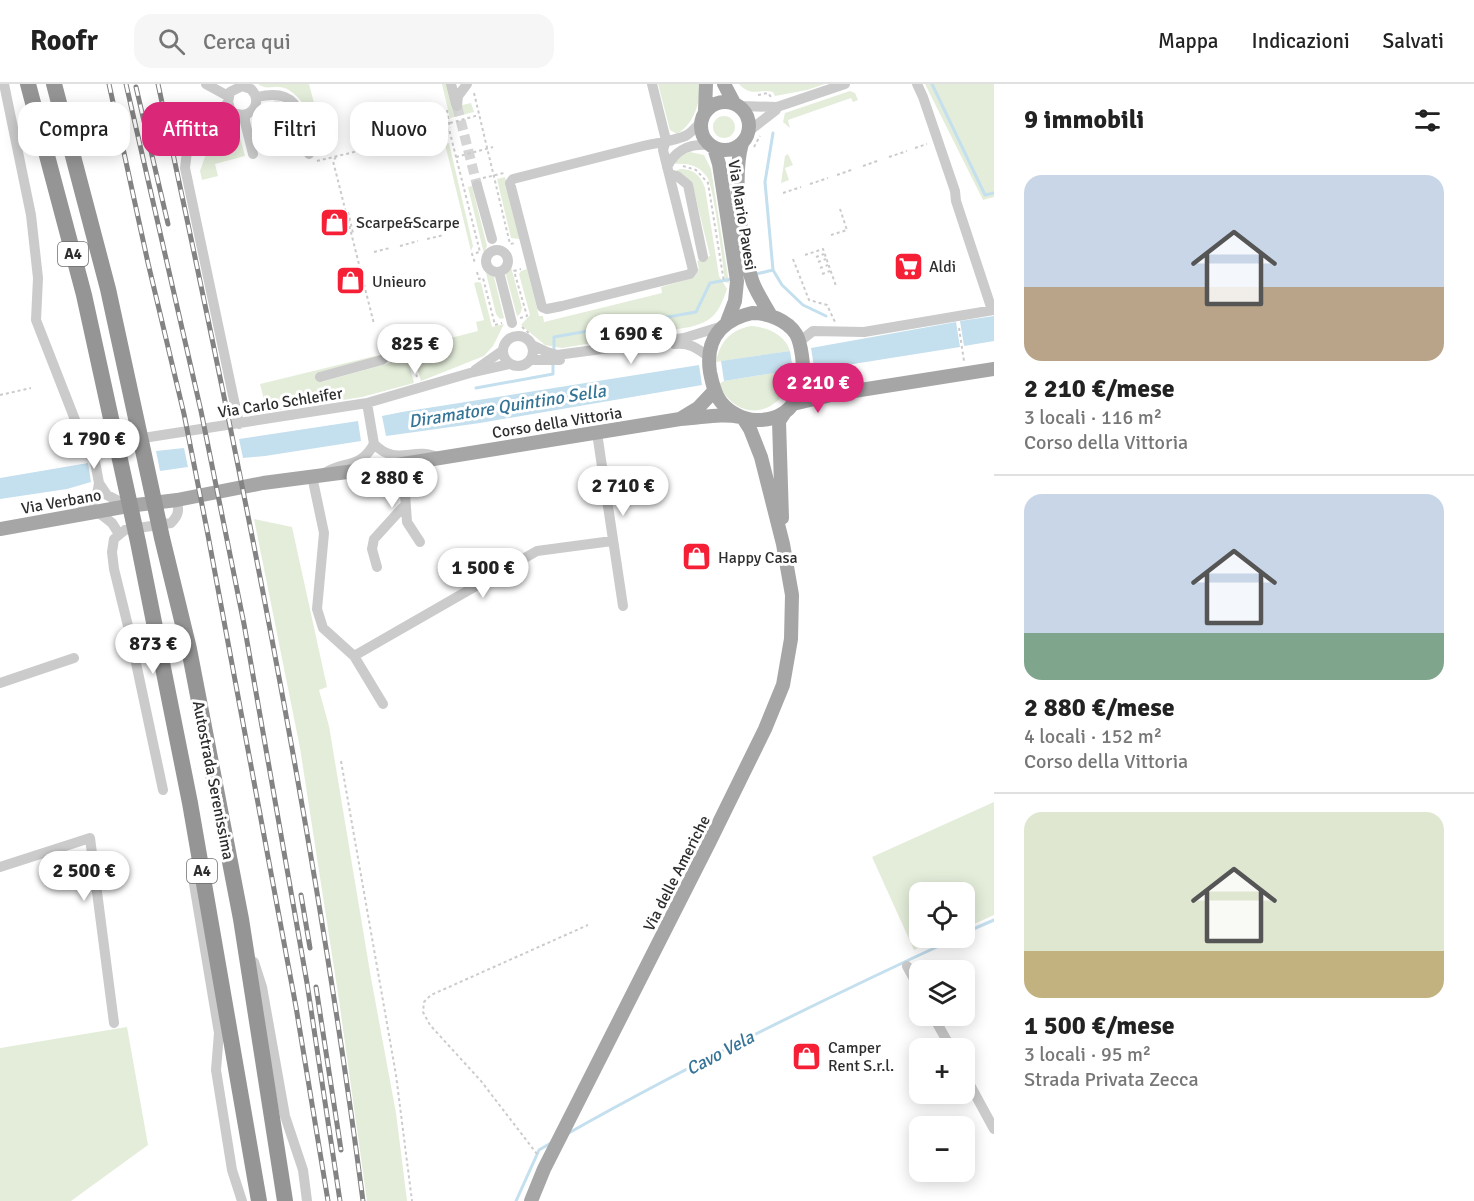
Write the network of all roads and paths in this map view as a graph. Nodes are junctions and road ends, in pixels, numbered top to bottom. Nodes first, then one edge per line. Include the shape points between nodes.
1 (4, 84) edge
2 (28, 84) edge
3 (54, 84) edge
4 (206, 84) edge
5 (451, 84) edge
6 (467, 84) edge
7 (472, 84) edge
8 (652, 84) edge
9 (706, 84) edge
10 (724, 84) edge
11 (845, 84) edge
12 (916, 84) edge
13 (252, 90) edge
14 (230, 94) edge
15 (754, 95) dead end
16 (771, 95) dead end
17 (737, 105) junction
18 (777, 106) junction
19 (479, 115) junction
20 (245, 116) junction
21 (703, 117) junction
22 (450, 123) dead end
23 (448, 129) edge
24 (666, 140) junction
25 (751, 140) junction
26 (933, 142) dead end
27 (712, 146) junction
28 (494, 147) dead end
29 (915, 148) dead end
30 (487, 149) junction
31 (252, 150) edge
32 (907, 151) dead end
33 (350, 154) edge
34 (336, 157) junction
35 (456, 157) junction
36 (889, 157) dead end
37 (312, 158) joint
38 (880, 160) dead end
39 (863, 166) dead end
40 (670, 169) junction
41 (854, 169) dead end
42 (837, 175) dead end
43 (828, 178) dead end
44 (810, 184) dead end
45 (477, 185) tunnel mouth
46 (801, 187) dead end
47 (783, 193) dead end
48 (840, 209) dead end
49 (348, 212) dead end
50 (351, 233) junction
51 (444, 235) dead end
52 (831, 236) dead end
53 (427, 239) dead end
54 (492, 239) junction
55 (418, 241) dead end
56 (400, 246) dead end
57 (390, 248) dead end
58 (524, 251) junction
59 (374, 252) dead end
60 (488, 254) junction
61 (504, 254) junction
62 (824, 254) junction
63 (805, 255) dead end
64 (703, 257) dead end
65 (816, 257) dead end
66 (793, 259) dead end
67 (826, 260) junction
68 (818, 262) dead end
69 (475, 264) dead end
70 (828, 265) junction
71 (525, 268) dead end
72 (820, 268) dead end
73 (830, 271) junction
74 (477, 272) dead end
75 (499, 272) junction
76 (822, 274) dead end
77 (736, 279) junction
78 (836, 286) dead end
79 (993, 310) edge
80 (771, 316) junction
81 (512, 321) junction
82 (958, 321) dead end
83 (374, 324) dead end
84 (725, 324) junction
85 (827, 324) dead end
86 (389, 336) dead end
87 (406, 339) dead end
88 (509, 339) junction
89 (529, 342) junction
90 (800, 346) junction
91 (502, 351) junction
92 (553, 357) junction
93 (530, 360) junction
94 (709, 360) junction
95 (509, 364) junction
96 (965, 364) dead end
97 (994, 369) edge
98 (804, 371) junction
99 (470, 373) junction
100 (320, 377) dead end
101 (419, 383) dead end
102 (31, 388) dead end
103 (713, 388) junction
104 (835, 394) junction
105 (0, 395) edge
106 (368, 408) junction
107 (789, 408) junction
108 (742, 417) junction
109 (680, 419) junction
110 (239, 424) junction
111 (597, 433) junction
112 (374, 444) junction
113 (92, 446) junction
114 (439, 458) junction
115 (403, 464) junction
116 (317, 476) junction
117 (99, 483) junction
118 (177, 500) junction
119 (405, 505) junction
120 (128, 506) junction
121 (98, 512) junction
122 (76, 516) junction
123 (0, 528) edge
124 (119, 534) junction
125 (612, 541) junction
126 (420, 542) dead end
127 (783, 544) junction
128 (377, 567) dead end
129 (623, 606) dead end
130 (354, 656) junction
131 (74, 658) dead end
132 (0, 683) edge
133 (383, 704) dead end
134 (341, 761) dead end
135 (163, 790) dead end
136 (190, 803) junction
137 (0, 867) edge
138 (194, 884) joint
139 (241, 919) junction
140 (588, 925) dead end
141 (907, 966) dead end
142 (909, 970) edge
143 (114, 1023) dead end
144 (975, 1094) edge
145 (994, 1129) edge
146 (539, 1157) dead end
147 (242, 1201) edge
148 (259, 1201) edge
149 (285, 1201) edge
150 (307, 1201) edge
151 (412, 1201) edge
152 (531, 1201) edge

1 - 113 street via 31,215 38,278 36,320 79,430
2 - 136 highway, Autostrada Serenissima / A4 via 84,295
3 - 139 highway, Autostrada Serenissima / A4 via 108,289 189,649
4 - 14 street
5 - 6 street via 457,106 458,96
7 - 19 path
8 - 24 street
9 - 21 main road
10 - 17 main road
11 - 18 street
12 - 79 street via 924,98
13 - 14 street via 242,86
13 - 20 street via 256,106
13 - 37 street via 285,96 296,104
14 - 20 street via 231,111
14 - 110 street via 212,123 187,151 184,168
15 - 16 path
17 - 18 street
17 - 21 main road via 718,102
17 - 25 main road via 748,117
18 - 25 street
19 - 22 path
19 - 30 path
20 - 31 street
21 - 24 street via 687,135
21 - 27 main road via 703,137
23 - 35 path
24 - 40 street via 663,150
24 - 58 street via 513,179 510,183
25 - 27 main road via 729,150
25 - 77 main road, Via Mario Pavesi via 738,157
26 - 29 path
27 - 40 street via 683,148 672,156
27 - 77 main road, Via Mario Pavesi via 719,164
28 - 30 path
30 - 35 path
30 - 58 path via 510,244 518,242
32 - 36 path
33 - 34 path
34 - 37 path
34 - 50 path via 333,161
35 - 69 path via 480,252 472,254
38 - 39 path
40 - 58 street via 693,270 690,274 547,309 542,307
40 - 64 street via 688,185
40 - 77 path via 685,166 696,170 708,183
41 - 42 path
43 - 44 path
45 - 54 street
46 - 47 path
48 - 52 path via 847,230
49 - 50 path
50 - 83 path
51 - 53 path
54 - 60 street
54 - 61 street
55 - 56 path
57 - 59 path
58 - 61 street
60 - 61 street via 494,250
60 - 75 street via 488,268
61 - 75 street via 505,269
62 - 63 path via 822,249
62 - 65 path
62 - 67 path
66 - 85 path via 807,297 827,305 836,324
67 - 68 path
67 - 70 path
70 - 72 path
70 - 73 path
71 - 81 path via 514,271 527,316
73 - 76 path
73 - 78 path
74 - 81 path via 479,279 483,278 495,325
75 - 81 street
77 - 80 main road, Via Mario Pavesi via 759,297
77 - 84 main road, Via Mario Pavesi via 735,301
79 - 90 street via 864,332 813,332
80 - 84 main road via 752,313
80 - 90 main road via 796,334
81 - 88 street
81 - 89 street
82 - 96 path
84 - 92 street via 684,338
84 - 94 main road via 710,345
86 - 100 street via 382,360
87 - 101 path
88 - 89 street via 518,336
88 - 91 street
89 - 92 street
89 - 93 street via 533,353
90 - 98 main road
91 - 95 street
91 - 99 street
92 - 93 street
92 - 94 street via 684,343
93 - 95 street via 518,367
94 - 103 main road
95 - 99 street, Via Carlo Schleifer
97 - 104 main road
98 - 104 main road via 811,381
98 - 107 main road via 800,394
99 - 106 street, Via Carlo Schleifer
102 - 105 path
103 - 108 main road via 730,411
103 - 109 main road, Corso della Vittoria via 698,408
104 - 107 main road
106 - 110 street, Via Carlo Schleifer
106 - 112 street
107 - 108 main road via 765,420
107 - 127 main road, Via delle Americhe via 779,421
108 - 109 main road, Corso della Vittoria via 722,414
108 - 127 main road, Via delle Americhe via 761,457
109 - 111 main road, Corso della Vittoria
110 - 113 street, Via Carlo Schleifer
111 - 114 main road, Corso della Vittoria
111 - 125 street
112 - 114 street, Corso della Vittoria via 387,455 422,452
112 - 116 street, Corso della Vittoria via 361,460
113 - 117 street
114 - 115 main road, Corso della Vittoria
115 - 116 main road, Corso della Vittoria
115 - 119 street
116 - 118 main road, Corso della Vittoria
116 - 130 street via 324,533 318,609 323,628
117 - 120 street via 107,495
117 - 122 street via 97,498
118 - 120 main road, Corso della Vittoria
118 - 124 street via 177,518 171,523
119 - 126 street via 407,522
119 - 128 street via 374,539 372,549
120 - 121 main road, Via Verbano
121 - 122 main road, Via Verbano
121 - 124 street
122 - 123 main road, Via Verbano
124 - 135 street via 112,552 114,569
125 - 129 street
125 - 130 street via 537,552
127 - 152 main road, Via delle Americhe via 792,595 791,639 783,685 765,729
130 - 133 street
131 - 132 street
134 - 151 path via 396,1075
136 - 138 highway
136 - 148 highway, Autostrada Serenissima / A4
137 - 143 street via 90,838
138 - 147 street via 219,1034 216,1070 232,1170
139 - 149 highway, Autostrada Serenissima / A4
139 - 150 street via 262,987 285,1116 303,1170
140 - 146 path via 431,995 424,1002 423,1012 430,1025 482,1081
141 - 142 street
144 - 145 street

